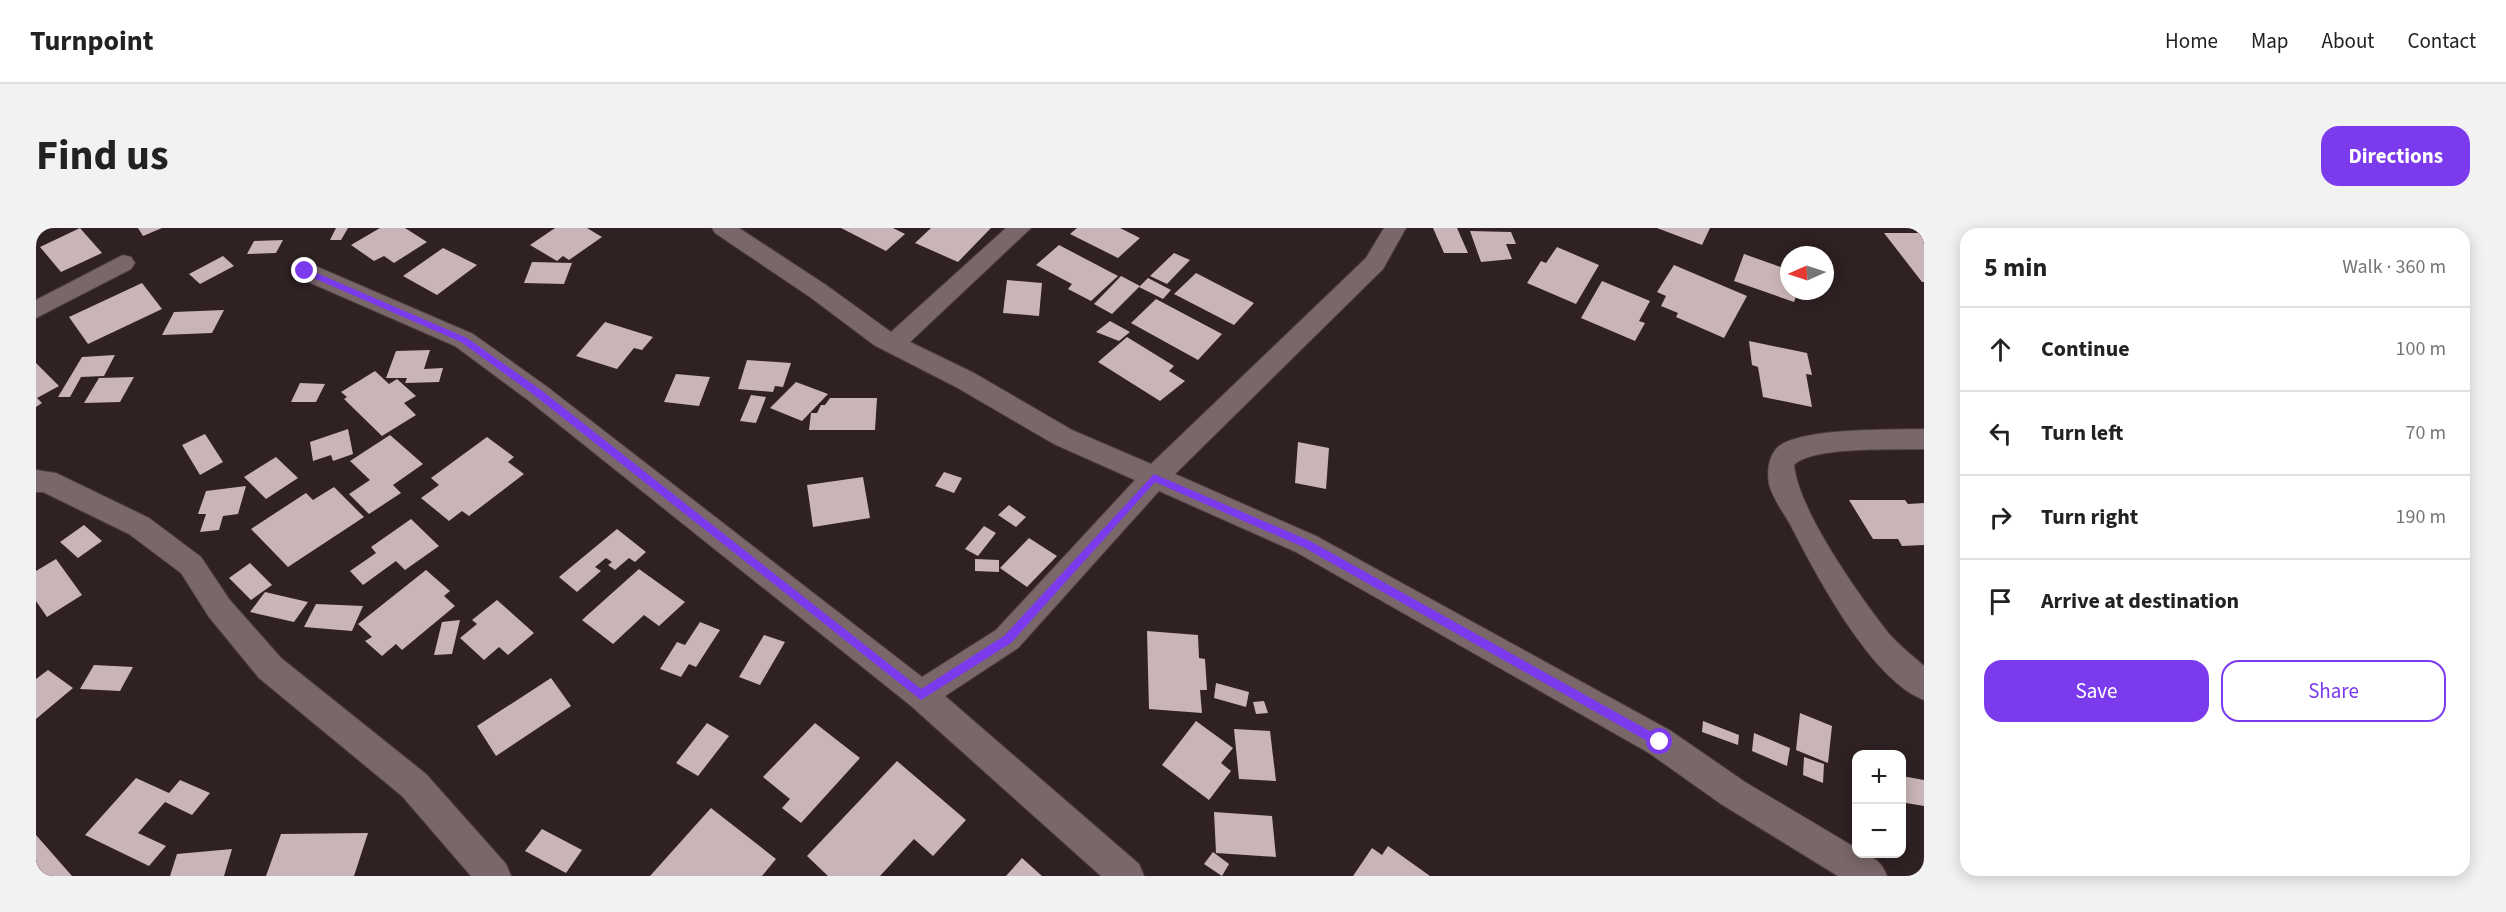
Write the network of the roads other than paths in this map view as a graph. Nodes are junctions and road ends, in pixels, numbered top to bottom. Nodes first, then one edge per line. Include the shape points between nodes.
1 (723, 228) edge
2 (1020, 228) edge
3 (1395, 228) edge
4 (123, 263) dead end
5 (305, 271) dead end
6 (36, 310) edge
7 (893, 344) junction
8 (1924, 439) edge
9 (1154, 478) junction
10 (36, 481) edge
11 (1924, 686) edge
12 (921, 695) junction
13 (494, 876) edge
14 (1127, 876) edge
15 (1870, 876) edge

1 - 7 street
2 - 7 street
3 - 9 street via 1375,263
4 - 6 street
5 - 12 street via 464,340
7 - 9 street via 1063,437
8 - 11 street via 1817,445 1796,449 1781,465 1783,486 1834,580 1881,646
9 - 12 street via 1007,639
9 - 15 street via 1306,544 1419,606 1660,742 1733,793
10 - 13 street via 46,481 139,526 191,565 219,608 270,668 414,785
12 - 14 street

